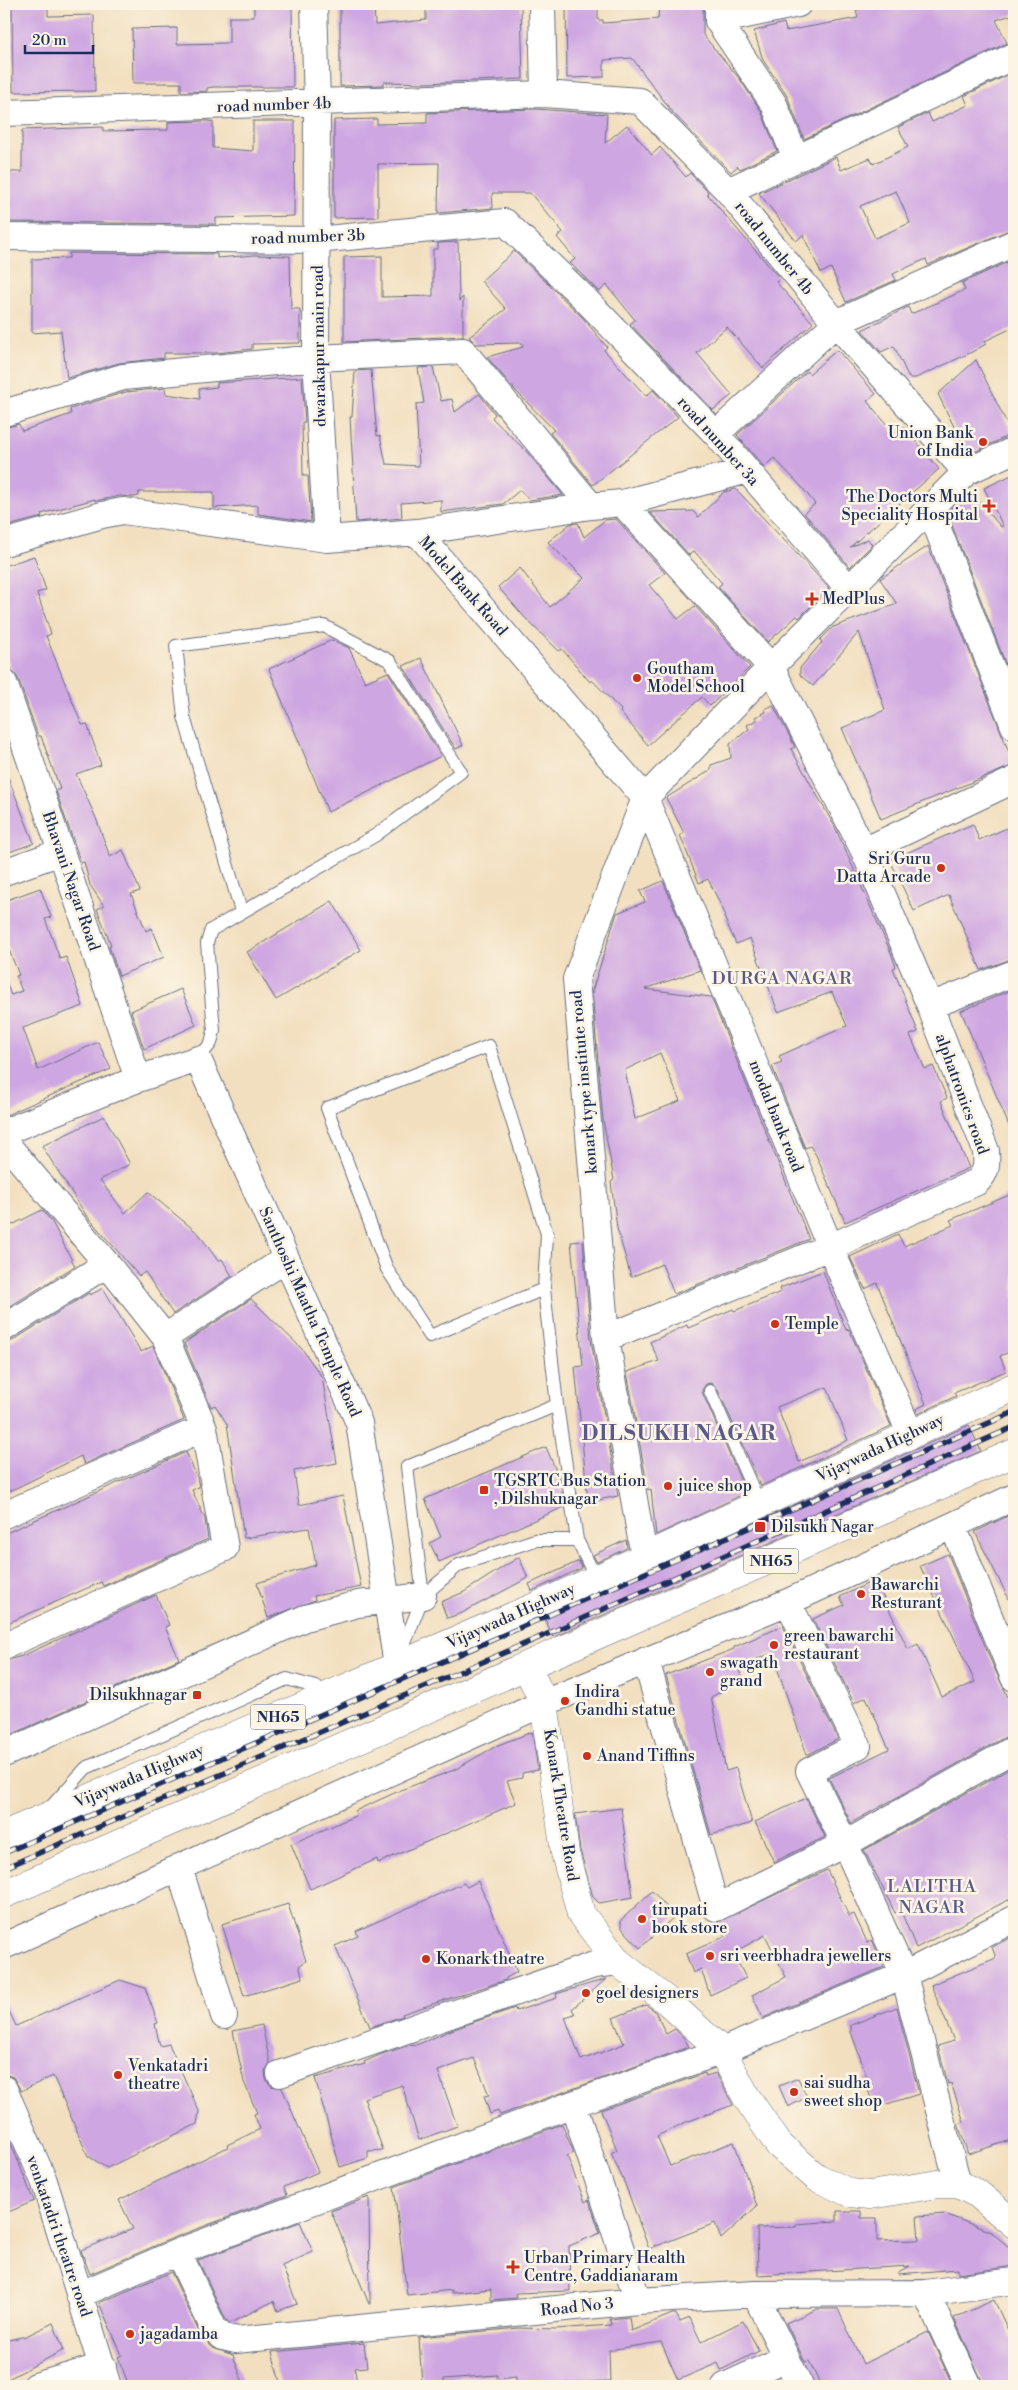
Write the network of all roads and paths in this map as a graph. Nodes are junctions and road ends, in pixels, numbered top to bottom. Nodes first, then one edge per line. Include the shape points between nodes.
1 (314, 4) edge
2 (542, 4) edge
3 (798, 4) edge
4 (718, 12) edge
5 (1014, 56) edge
6 (544, 94) junction
7 (317, 103) junction
8 (4, 113) edge
9 (796, 159) junction
10 (728, 190) junction
11 (4, 237) edge
12 (316, 240) junction
13 (1014, 243) edge
14 (582, 296) joint
15 (836, 323) junction
16 (316, 358) junction
17 (4, 414) edge
18 (716, 434) junction
19 (1014, 450) edge
20 (745, 471) junction
21 (966, 472) junction
22 (622, 503) junction
23 (591, 506) junction
24 (930, 509) junction
25 (417, 532) junction
26 (327, 539) junction
27 (4, 543) edge
28 (850, 590) junction
29 (771, 667) junction
30 (6, 696) edge
31 (1014, 726) edge
32 (1014, 780) edge
33 (645, 798) junction
34 (864, 851) junction
35 (61, 852) junction
36 (4, 872) edge
37 (241, 911) junction
38 (1014, 973) edge
39 (930, 1006) junction
40 (198, 1059) junction
41 (138, 1079) junction
42 (4, 1132) edge
43 (4, 1142) edge
44 (830, 1247) junction
45 (286, 1259) junction
46 (107, 1264) junction
47 (544, 1289) junction
48 (4, 1328) edge
49 (165, 1337) junction
50 (606, 1338) junction
51 (1014, 1387) edge
52 (710, 1391) dead end
53 (557, 1406) junction
54 (204, 1428) junction
55 (910, 1433) junction
56 (1014, 1453) edge
57 (1014, 1497) edge
58 (760, 1503) junction
59 (4, 1515) edge
60 (953, 1526) junction
61 (577, 1540) junction
62 (644, 1556) junction
63 (596, 1578) junction
64 (423, 1596) junction
65 (387, 1601) junction
66 (788, 1602) junction
67 (4, 1646) edge
68 (646, 1660) junction
69 (397, 1665) junction
70 (528, 1667) junction
71 (1014, 1678) edge
72 (544, 1703) junction
73 (1014, 1749) edge
74 (4, 1754) edge
75 (4, 1835) edge
76 (846, 1844) junction
77 (179, 1867) junction
78 (4, 1894) edge
79 (1014, 1919) edge
80 (4, 1946) edge
81 (618, 1962) junction
82 (904, 1975) junction
83 (224, 2016) dead end
84 (722, 2051) junction
85 (280, 2074) dead end
86 (4, 2089) edge
87 (573, 2104) junction
88 (958, 2184) junction
89 (1014, 2224) edge
90 (178, 2252) junction
91 (1014, 2280) edge
92 (926, 2293) junction
93 (755, 2294) junction
94 (80, 2295) junction
95 (638, 2301) junction
96 (786, 2358) junction
97 (106, 2376) edge
98 (36, 2386) edge
99 (725, 2386) edge
100 (800, 2386) edge
101 (969, 2386) edge

1 - 7 street, dwarakapur main road
2 - 6 street
3 - 4 street
4 - 9 street via 774,104
5 - 9 street
6 - 7 street, road number 4b
6 - 10 street, road number 4b via 640,101
7 - 8 street, road number 4b
7 - 12 street, dwarakapur main road
9 - 10 street
10 - 15 street, road number 4b
11 - 12 street, road number 3b
12 - 14 street, road number 3b via 505,222
12 - 16 street, dwarakapur main road
13 - 15 street
14 - 18 street, road number 3a
15 - 18 street
15 - 21 street, road number 4b
16 - 17 street via 123,376
16 - 23 street via 463,351
16 - 26 street, dwarakapur main road
18 - 20 street, road number 3a
19 - 21 street, konark type institute road
20 - 22 street
20 - 28 street, road number 3a
21 - 24 street, konark type institute road
22 - 23 street
22 - 29 street, alphatronics road
23 - 25 street
24 - 28 street, konark type institute road
24 - 31 street
25 - 26 street, Model Bank Road
25 - 33 street, Model Bank Road
26 - 27 street, Model Bank Road via 123,511
28 - 29 street, konark type institute road
29 - 33 street, konark type institute road
29 - 34 street, alphatronics road
30 - 35 street, Bhavani Nagar Road
32 - 34 street
33 - 44 street, modal bank road
33 - 50 street, konark type institute road via 576,979
34 - 39 street, alphatronics road
35 - 36 street
35 - 41 street, Bhavani Nagar Road
37 - 37 lane via 376,835 461,772 390,661 324,626 176,646 184,717
37 - 40 lane via 211,930 207,943 214,1031 211,1043
38 - 39 street
39 - 44 street, alphatronics road via 986,1151 985,1174 977,1182
40 - 41 street
40 - 45 street, Santhoshi Maatha Temple Road
41 - 42 street
43 - 46 street
44 - 50 street, alphatronics road
44 - 55 street, modal bank road
45 - 49 street
45 - 65 street, Santhoshi Maatha Temple Road via 359,1423
46 - 48 street
46 - 49 street
47 - 47 lane via 430,1336 387,1269 327,1108 489,1046 547,1234
47 - 53 lane
49 - 54 street
50 - 62 street, konark type institute road
51 - 55 main road, Vijaywada Highway / NH65
52 - 58 lane
53 - 61 lane
53 - 64 lane via 407,1467
54 - 59 street
54 - 67 street via 225,1548
55 - 58 main road, Vijaywada Highway / NH65
56 - 70 main road, NH65
57 - 60 street
58 - 62 main road, Vijaywada Highway / NH65
60 - 66 street
60 - 71 street
61 - 63 lane
61 - 64 lane via 535,1540 459,1565
62 - 63 main road, Vijaywada Highway / NH65
63 - 69 main road, Vijaywada Highway / NH65
64 - 65 street
64 - 69 lane
65 - 69 street, Santhoshi Maatha Temple Road
65 - 74 street via 358,1604 305,1618
66 - 68 street
66 - 76 street via 858,1746 809,1771
68 - 72 street
68 - 76 street via 716,1908
69 - 75 main road, Vijaywada Highway / NH65
70 - 72 main road, Konark Theatre Road
70 - 78 main road, NH65
72 - 77 street
72 - 81 main road, Konark Theatre Road via 565,1853 581,1914
73 - 76 street
76 - 82 street
77 - 80 street
77 - 83 street
79 - 82 street
81 - 84 main road, Konark Theatre Road
81 - 85 street via 594,1965
82 - 84 street
82 - 88 street
84 - 87 street
84 - 88 main road, Konark Theatre Road via 747,2098 779,2145 816,2177 850,2193 870,2195
86 - 94 street, venkatadri theatre road via 44,2181
87 - 90 street
87 - 95 street
88 - 89 main road, Konark Theatre Road via 978,2194
90 - 94 street
90 - 95 street, Road No 3 via 214,2329 223,2337 236,2340
91 - 92 street, Road No 3
92 - 93 street, Road No 3
92 - 101 street
93 - 95 street, Road No 3
93 - 96 street
94 - 97 street, venkatadri theatre road
96 - 99 street
96 - 100 street
97 - 98 street

